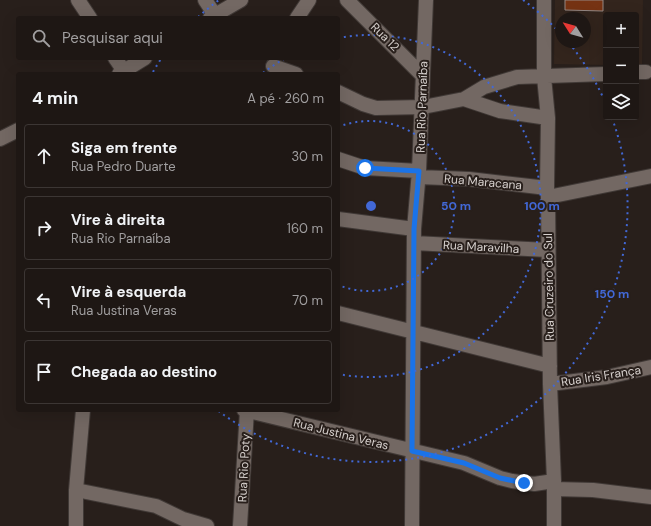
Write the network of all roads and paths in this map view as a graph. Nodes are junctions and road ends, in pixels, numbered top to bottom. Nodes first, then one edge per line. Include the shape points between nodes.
1 (78, 0) edge
2 (205, 0) edge
3 (241, 0) edge
4 (309, 0) edge
5 (347, 0) edge
6 (426, 0) edge
7 (544, 0) edge
8 (89, 16) edge
9 (212, 16) edge
10 (298, 16) edge
11 (116, 60) edge
12 (142, 60) edge
13 (273, 66) edge
14 (121, 72) edge
15 (290, 72) edge
16 (603, 74) edge
17 (422, 75) junction
18 (544, 77) junction
19 (340, 93) edge
20 (464, 99) junction
21 (422, 106) junction
22 (548, 118) junction
23 (16, 131) edge
24 (0, 139) edge
25 (340, 160) edge
26 (419, 174) junction
27 (651, 176) edge
28 (547, 192) junction
29 (340, 219) edge
30 (414, 236) junction
31 (548, 250) junction
32 (340, 314) edge
33 (414, 332) junction
34 (550, 366) junction
35 (651, 367) edge
36 (550, 384) junction
37 (83, 412) edge
38 (246, 412) edge
39 (254, 412) edge
40 (412, 451) junction
41 (554, 485) junction
42 (76, 490) junction
43 (651, 497) edge
44 (76, 526) edge
45 (207, 526) edge
46 (240, 526) edge
47 (412, 526) edge
48 (554, 526) edge

1 - 8 street
2 - 9 street
3 - 9 street
4 - 10 street
5 - 17 street, Rua 12
6 - 17 street, Rua Rio Parnaíba
7 - 18 street, Rua Cruzeiro do Sul
11 - 14 street
12 - 14 street
13 - 15 street
16 - 18 street
17 - 21 street, Rua Rio Parnaíba
18 - 20 street via 517,77 484,87
18 - 22 street, Rua Cruzeiro do Sul
19 - 21 street via 376,108
20 - 21 street
20 - 22 street via 500,112
21 - 26 street, Rua Rio Parnaíba
22 - 28 street, Rua Cruzeiro do Sul
23 - 24 street
25 - 26 street, Rua Maracana via 365,168
26 - 28 street, Rua Maracana via 469,178
26 - 30 street, Rua Rio Parnaíba
27 - 28 street, Rua Maracana
28 - 31 street, Rua Cruzeiro do Sul
29 - 30 street, Rua Maravilha
30 - 31 street, Rua Maravilha
30 - 33 street, Rua Rio Parnaíba
31 - 34 street, Rua Cruzeiro do Sul
32 - 33 street
33 - 34 street
33 - 40 street, Rua Rio Parnaíba
34 - 36 street, Rua Cruzeiro do Sul
35 - 36 street, Rua Iris França via 607,377
36 - 41 street, Rua Cruzeiro do Sul
37 - 42 street
38 - 46 street, Rua Rio Poty
39 - 40 street, Rua Justina Veras
40 - 41 street, Rua Justina Veras via 464,463 512,482
40 - 47 street, Rua Rio Parnaíba
41 - 43 street, Rua Justina Veras
41 - 48 street, Rua Cruzeiro do Sul
42 - 44 street
42 - 45 street via 156,506 183,519

